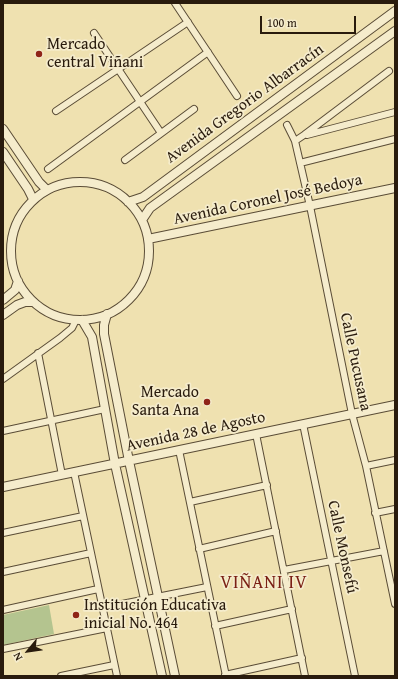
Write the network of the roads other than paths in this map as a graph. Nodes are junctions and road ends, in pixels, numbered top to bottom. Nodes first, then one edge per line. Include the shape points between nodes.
1 (175, 3) edge
2 (395, 11) edge
3 (188, 22) junction
4 (395, 31) edge
5 (94, 34) dead end
6 (208, 52) junction
7 (118, 69) junction
8 (389, 71) dead end
9 (238, 96) dead end
10 (140, 102) junction
11 (194, 109) dead end
12 (56, 111) dead end
13 (395, 112) edge
14 (287, 126) dead end
15 (3, 129) edge
16 (161, 133) junction
17 (304, 136) junction
18 (395, 139) edge
19 (295, 141) junction
20 (3, 152) edge
21 (125, 160) dead end
22 (300, 163) junction
23 (48, 169) dead end
24 (395, 188) edge
25 (46, 189) junction
26 (33, 199) junction
27 (128, 202) junction
28 (310, 206) junction
29 (142, 220) junction
30 (148, 239) junction
31 (18, 281) junction
32 (3, 300) edge
33 (33, 302) junction
34 (108, 314) junction
35 (3, 315) edge
36 (79, 320) junction
37 (38, 353) junction
38 (3, 379) edge
39 (395, 405) edge
40 (105, 409) junction
41 (352, 414) junction
42 (52, 420) junction
43 (303, 424) junction
44 (3, 431) edge
45 (256, 434) junction
46 (179, 450) junction
47 (395, 460) edge
48 (129, 461) junction
49 (115, 464) junction
50 (366, 466) junction
51 (74, 472) junction
52 (62, 475) junction
53 (267, 485) junction
54 (3, 487) edge
55 (190, 502) junction
56 (395, 509) edge
57 (375, 513) junction
58 (83, 516) junction
59 (276, 531) junction
60 (3, 533) edge
61 (199, 549) junction
62 (384, 552) junction
63 (91, 553) junction
64 (332, 560) junction
65 (284, 570) junction
66 (3, 572) edge
67 (207, 587) junction
68 (393, 588) edge
69 (98, 589) junction
70 (159, 598) junction
71 (146, 600) junction
72 (395, 604) edge
73 (102, 608) junction
74 (292, 609) junction
75 (3, 610) edge
76 (215, 626) junction
77 (107, 628) junction
78 (3, 649) edge
79 (302, 658) junction
80 (114, 665) junction
81 (61, 676) edge
82 (117, 676) edge
83 (162, 676) edge
84 (175, 676) edge
85 (226, 676) edge
86 (305, 676) edge
87 (355, 676) edge

1 - 3 street
2 - 27 street, Avenida Gregorio Albarracín via 143,197
3 - 6 street
3 - 7 street
4 - 29 street, Avenida Gregorio Albarracín via 150,208
5 - 7 street
6 - 9 street
6 - 10 street
7 - 10 street
7 - 12 street
8 - 17 street
10 - 16 street
10 - 23 street
11 - 16 street
13 - 17 street
14 - 19 street, Calle Pucusana
15 - 25 street
16 - 21 street
17 - 19 street
18 - 22 street
19 - 22 street, Calle Pucusana
20 - 26 street
22 - 28 street, Calle Pucusana
24 - 28 street, Avenida Coronel José Bedoya
25 - 26 street
25 - 27 street via 76,181 90,182 111,189
26 - 31 street via 19,218 11,242 13,268
27 - 29 street
28 - 30 street, Avenida Coronel José Bedoya
28 - 41 street, Calle Pucusana
29 - 30 street
30 - 34 street via 148,261 139,287 120,308
31 - 32 street via 15,290
31 - 33 street
33 - 35 street via 17,305
33 - 36 street via 56,316
34 - 36 street
34 - 48 street via 104,334
36 - 37 street
36 - 40 street via 92,337
37 - 38 street
37 - 42 street
39 - 41 street, Avenida 28 de Agosto
40 - 42 street
40 - 49 street
41 - 43 street, Avenida 28 de Agosto
41 - 50 street, Calle Pucusana
42 - 44 street
42 - 52 street
43 - 45 street, Avenida 28 de Agosto
43 - 64 street, Calle Monsefú
45 - 46 street, Avenida 28 de Agosto
45 - 53 street
46 - 48 street, Avenida 28 de Agosto
46 - 55 street
47 - 50 street
48 - 49 street, Avenida 28 de Agosto
48 - 70 street
49 - 51 street, Avenida 28 de Agosto
49 - 71 street
50 - 57 street, Calle Pucusana
51 - 52 street, Avenida 28 de Agosto
51 - 58 street
52 - 54 street, Avenida 28 de Agosto
53 - 55 street
53 - 59 street
55 - 61 street
56 - 57 street
57 - 62 street, Calle Pucusana
58 - 60 street
58 - 63 street
59 - 61 street
59 - 65 street
61 - 67 street
62 - 64 street
62 - 68 street, Calle Pucusana
63 - 66 street
63 - 69 street
64 - 65 street
64 - 87 street, Calle Monsefú
65 - 74 street
67 - 70 street
67 - 76 street
68 - 72 street, Calle Pucusana
69 - 73 street
69 - 75 street
70 - 71 street
70 - 84 street
71 - 73 street
71 - 83 street
73 - 77 street
74 - 76 street
74 - 79 street
76 - 85 street
77 - 78 street
77 - 80 street
79 - 85 street
79 - 86 street
80 - 81 street
80 - 82 street

